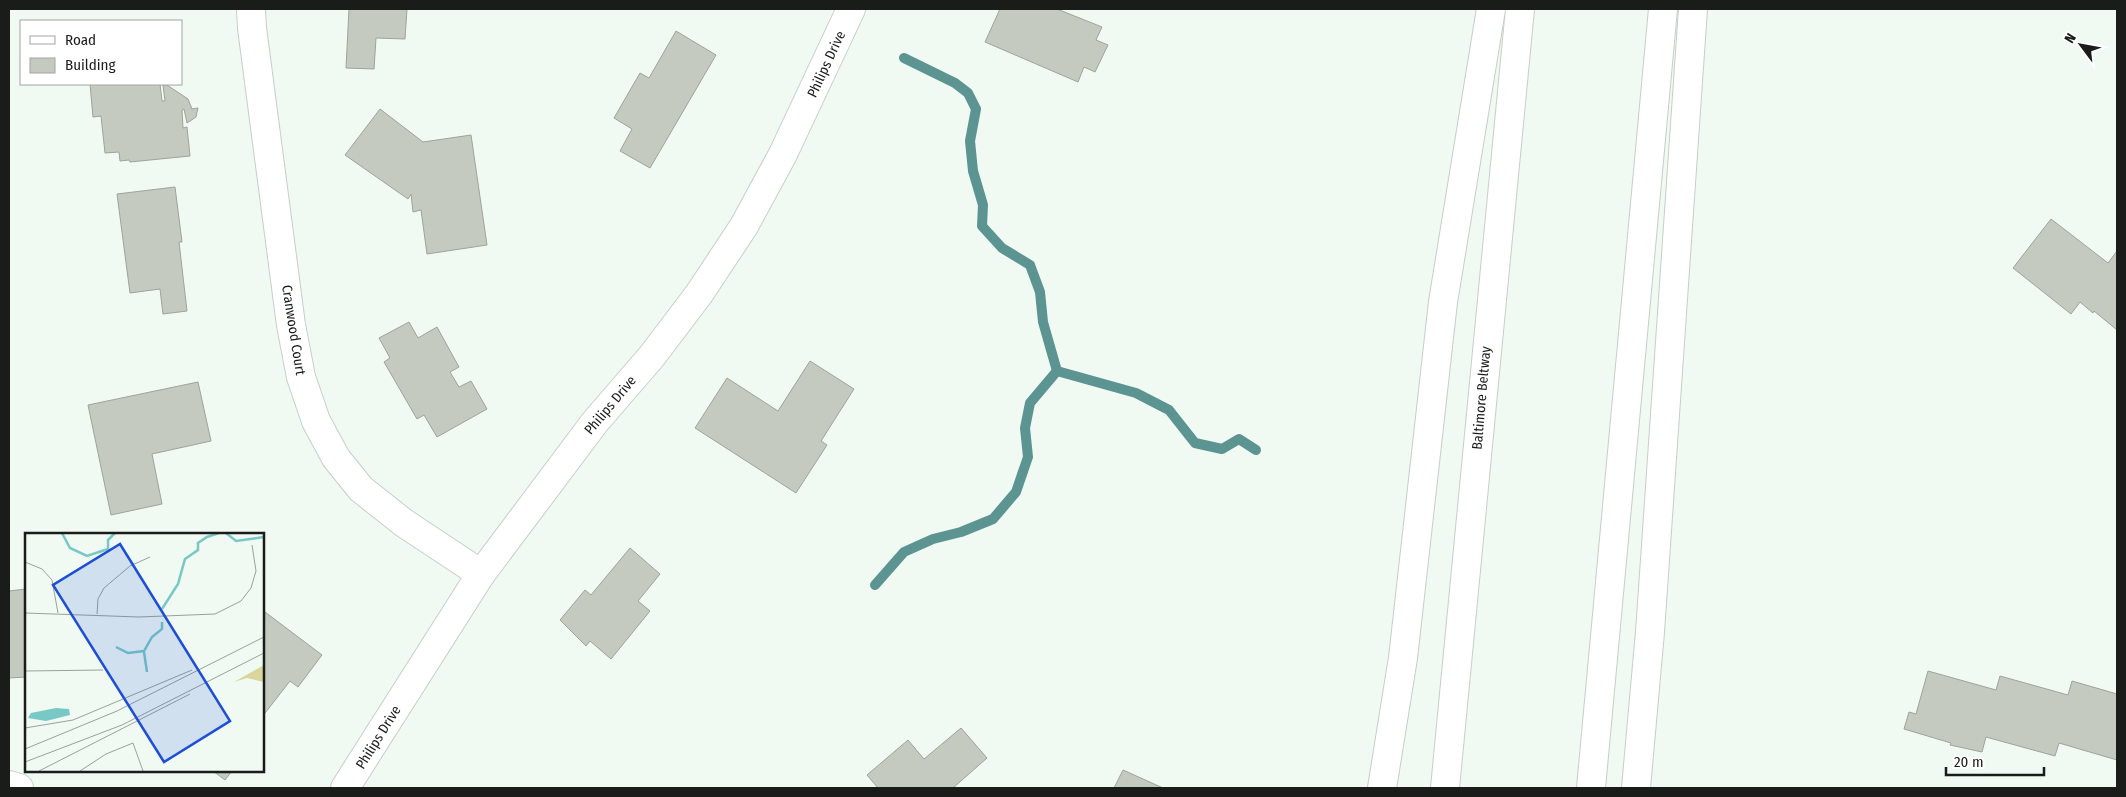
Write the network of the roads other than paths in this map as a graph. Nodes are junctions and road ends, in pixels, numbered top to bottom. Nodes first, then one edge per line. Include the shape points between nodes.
1 (251, 9) edge
2 (851, 9) edge
3 (1491, 9) edge
4 (1520, 9) edge
5 (1663, 9) edge
6 (1693, 9) edge
7 (481, 574) junction
8 (9, 785) edge
9 (19, 788) edge
10 (345, 788) edge
11 (1382, 788) edge
12 (1445, 788) edge
13 (1591, 788) edge
14 (1636, 788) edge

1 - 7 main road, Cranwood Court via 292,325 301,376 316,421 336,458 361,489 404,524
2 - 7 main road, Philips Drive via 783,154 744,226 700,294 595,422
3 - 11 main road via 1443,302 1403,658
4 - 12 main road, Baltimore Beltway
5 - 13 main road
6 - 14 main road via 1651,622
7 - 10 main road, Philips Drive
8 - 9 main road

